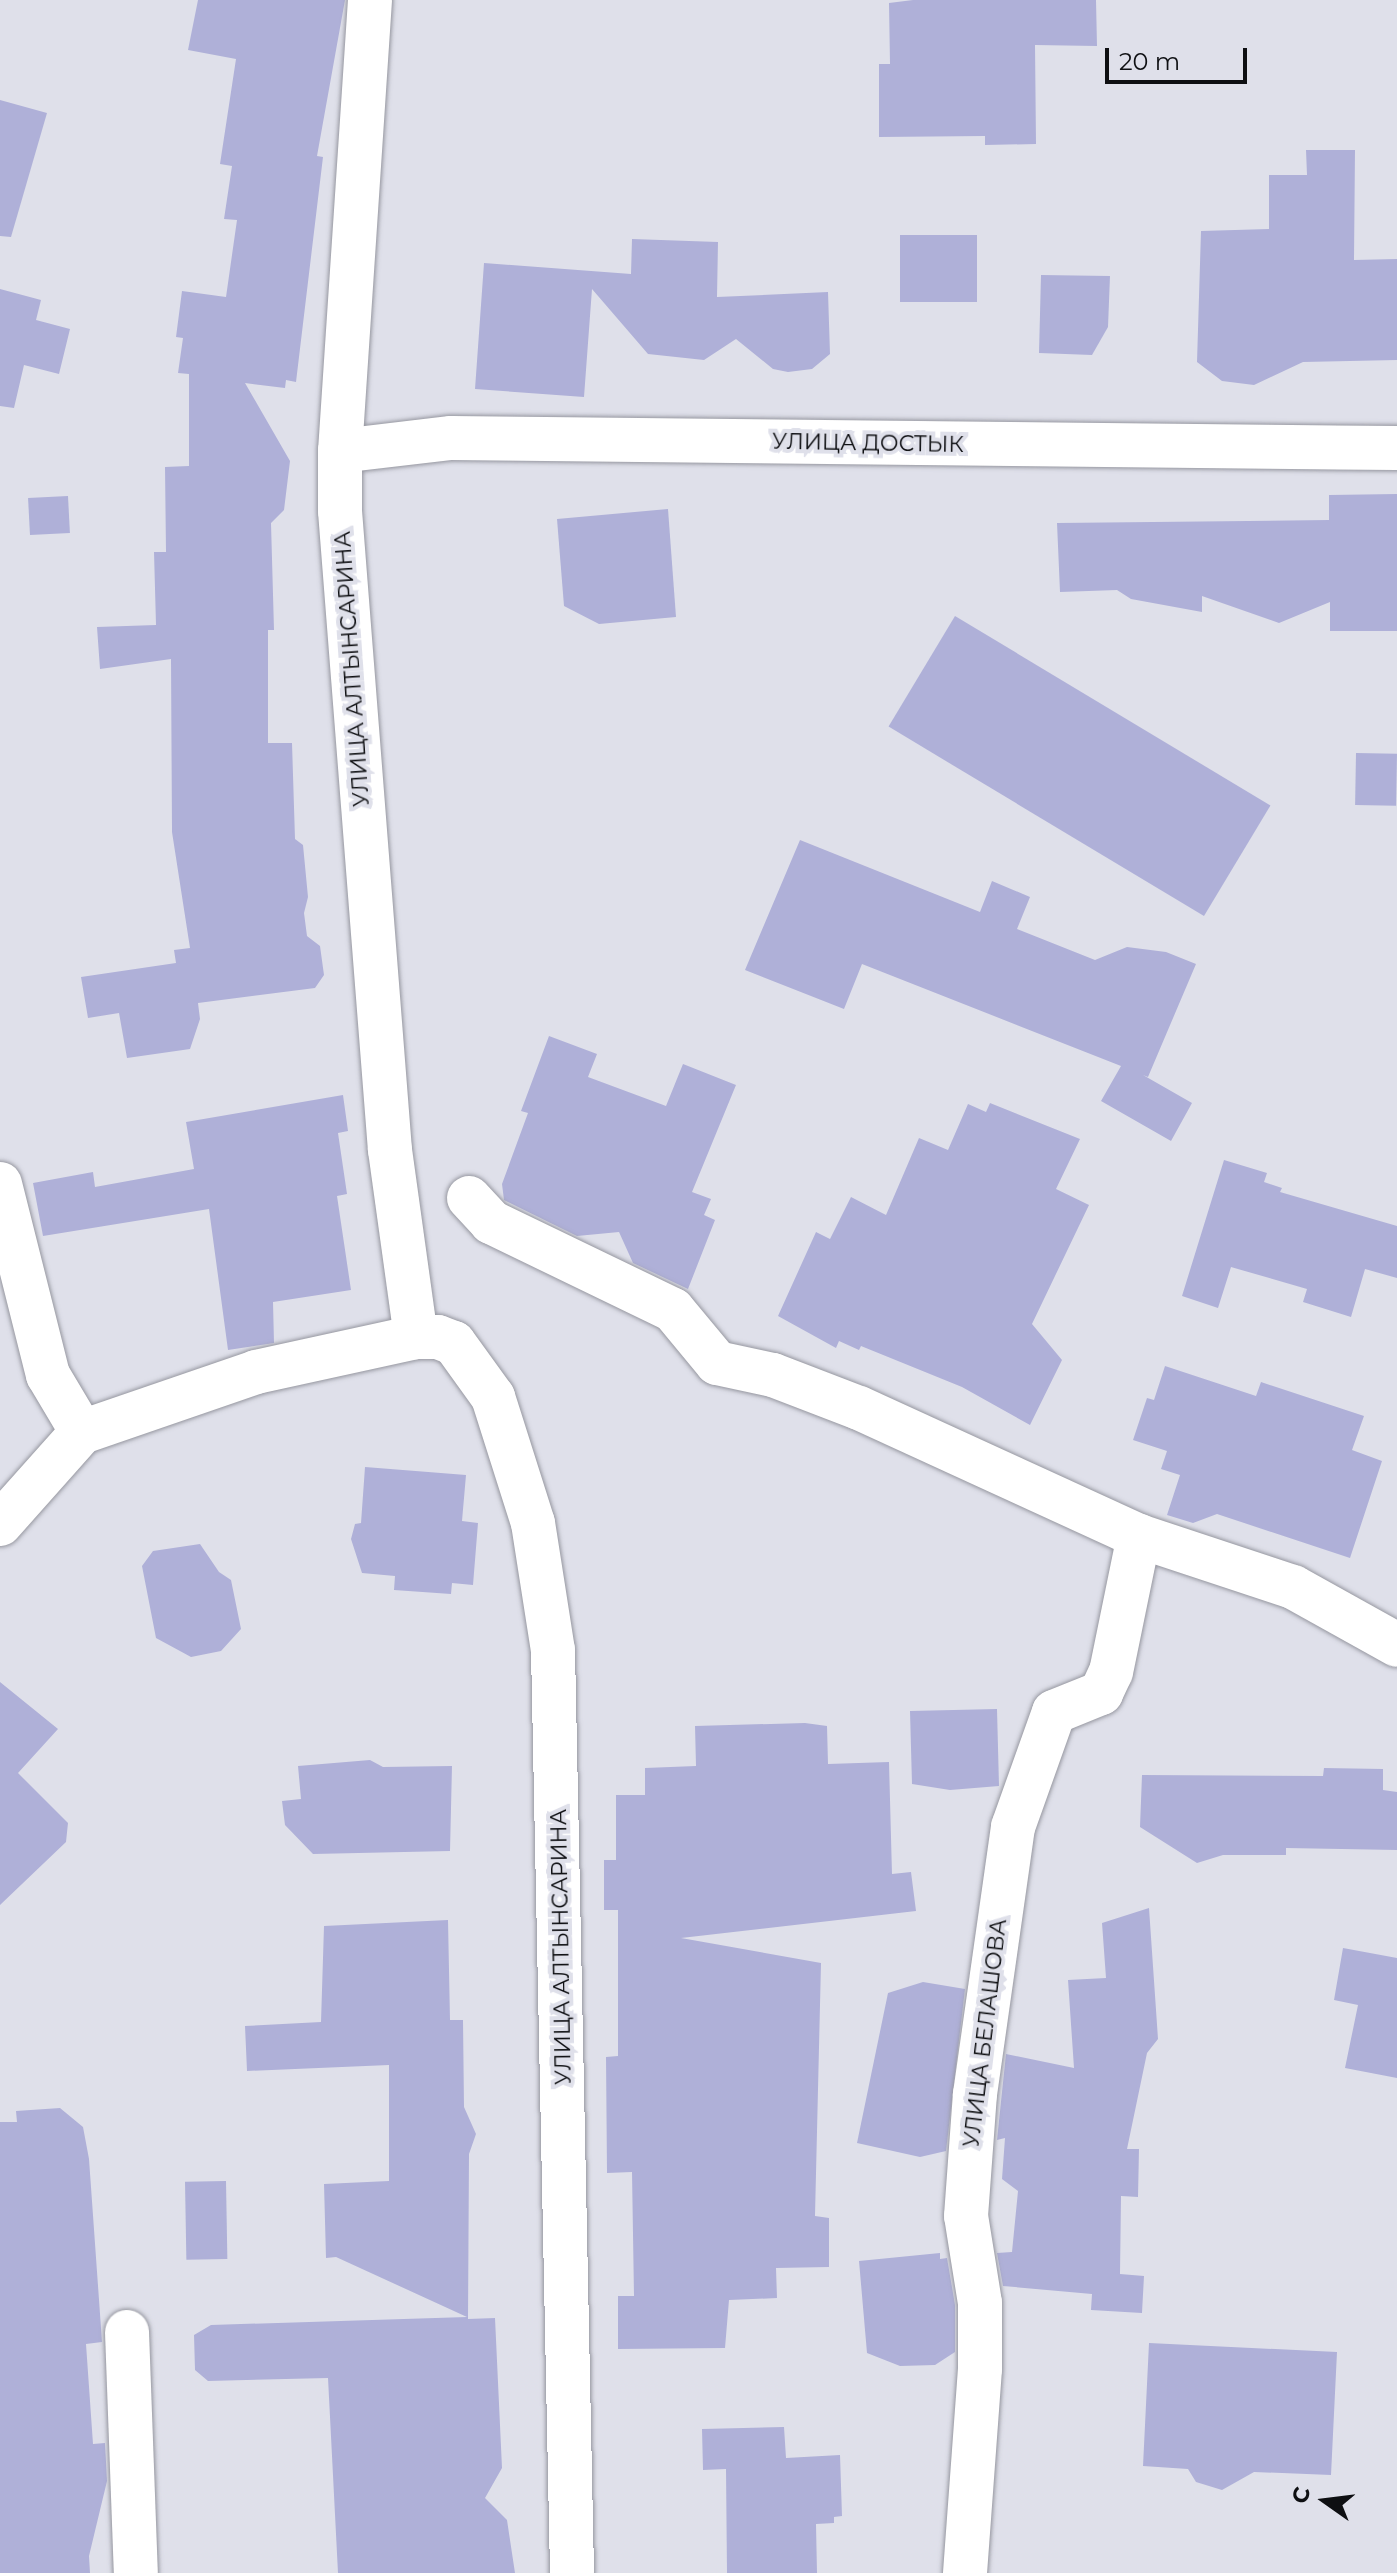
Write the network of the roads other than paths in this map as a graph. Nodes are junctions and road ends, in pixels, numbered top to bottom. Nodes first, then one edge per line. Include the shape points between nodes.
1 (370, 0) edge
2 (1397, 448) edge
3 (340, 451) junction
4 (0, 1184) edge
5 (469, 1198) dead end
6 (435, 1340) junction
7 (82, 1432) junction
8 (0, 1524) edge
9 (1139, 1536) junction
10 (1397, 1645) edge
11 (127, 2332) dead end
12 (136, 2573) edge
13 (572, 2573) edge
14 (965, 2573) edge

1 - 3 street, УЛИЦА АЛТЫНСАРИНА
2 - 3 street, УЛИЦА ДОСТЫК via 451,438
3 - 6 street, УЛИЦА АЛТЫНСАРИНА via 348,633 390,1150
4 - 7 street via 48,1375
5 - 9 street via 491,1222 673,1310 717,1363 773,1375 859,1408
6 - 7 street via 256,1372
6 - 13 street, УЛИЦА АЛТЫНСАРИНА via 493,1397 533,1523 553,1650
7 - 8 street
9 - 10 street via 1293,1587
9 - 14 street, УЛИЦА БЕЛАШОВА via 1111,1672 1101,1693 1054,1712 1013,1827 975,2094 966,2216 980,2303 980,2369
11 - 12 street

